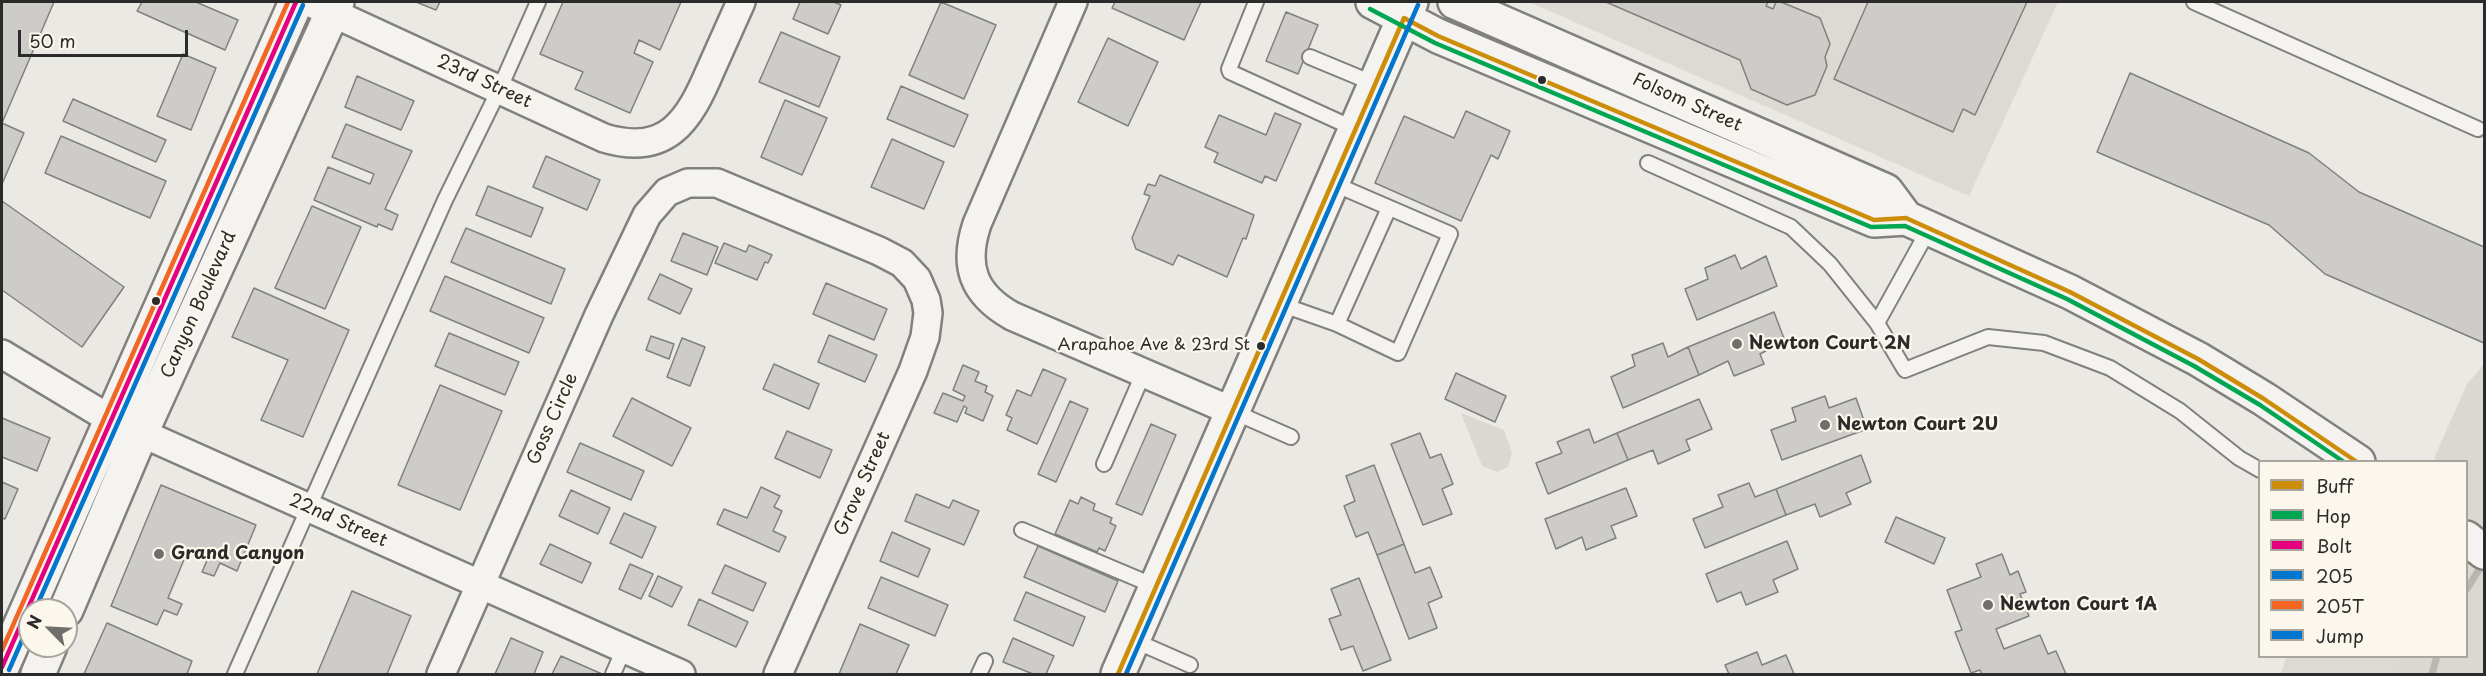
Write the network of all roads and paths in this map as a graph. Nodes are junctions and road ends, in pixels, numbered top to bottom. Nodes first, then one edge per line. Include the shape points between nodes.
1 (296, 2) edge
2 (538, 2) edge
3 (741, 2) edge
4 (1072, 2) edge
5 (1256, 2) edge
6 (1373, 2) edge
7 (1455, 2) edge
8 (2194, 2) edge
9 (326, 5) edge
10 (1407, 10) edge
11 (1310, 57) dead end
12 (1375, 84) junction
13 (499, 90) junction
14 (1355, 129) junction
15 (2478, 129) dead end
16 (1648, 163) dead end
17 (690, 183) joint
18 (1332, 183) junction
19 (1389, 208) junction
20 (1918, 224) junction
21 (1280, 304) junction
22 (1877, 323) junction
23 (1337, 324) junction
24 (2, 354) edge
25 (1144, 372) junction
26 (1234, 412) junction
27 (110, 419) junction
28 (141, 432) junction
29 (1291, 437) dead end
30 (2355, 460) edge
31 (1104, 464) dead end
32 (2258, 469) edge
33 (309, 508) junction
34 (1022, 530) dead end
35 (2468, 540) edge
36 (2484, 552) edge
37 (480, 584) junction
38 (1156, 587) junction
39 (71, 598) edge
40 (1133, 640) junction
41 (624, 649) junction
42 (45, 658) edge
43 (985, 661) dead end
44 (1190, 665) dead end
45 (2, 667) edge
46 (38, 675) edge
47 (235, 675) edge
48 (441, 675) edge
49 (613, 675) edge
50 (681, 675) edge
51 (778, 675) edge
52 (979, 675) edge
53 (1118, 675) edge

1 - 27 main road, Canyon Boulevard
2 - 13 lane
3 - 13 street, 23rd Street via 694,106 680,124 654,142 624,144 604,138
4 - 25 street via 977,224 971,244 972,273 981,292 998,308
5 - 14 lane via 1230,69 1232,74
6 - 10 main road, Folsom Street
7 - 20 main road, Folsom Street via 1886,191
8 - 15 lane
9 - 13 street, 23rd Street
9 - 28 main road, Canyon Boulevard
10 - 12 main road
10 - 20 main road, Folsom Street via 1438,36 1874,220
11 - 12 lane
12 - 14 main road
13 - 33 lane via 440,211
14 - 18 main road
16 - 22 lane via 1791,227 1830,264
17 - 37 street, Goss Circle via 667,192 647,215
17 - 51 street, Grove Street via 717,183 879,251 910,269 922,290 929,321 913,371
18 - 19 lane
18 - 21 main road
19 - 23 lane
19 - 23 lane via 1450,234 1398,352
20 - 22 lane
20 - 30 main road, Folsom Street via 2137,326 2264,399
21 - 23 lane
21 - 26 main road
22 - 32 lane via 1905,370 1988,337 2044,343 2110,368 2180,411
24 - 27 street, 22nd Street
25 - 26 street
25 - 31 lane
26 - 29 lane
26 - 38 main road
27 - 28 street, 22nd Street
27 - 45 main road, Canyon Boulevard
28 - 33 street, 22nd Street
28 - 39 main road, Canyon Boulevard
33 - 37 street, 22nd Street
33 - 47 lane
34 - 38 lane
35 - 36 main road
37 - 41 street, 22nd Street
37 - 48 street, Goss Circle
38 - 40 main road
40 - 44 lane
40 - 53 main road
41 - 49 lane
41 - 50 street, 22nd Street
42 - 46 main road
43 - 52 lane

